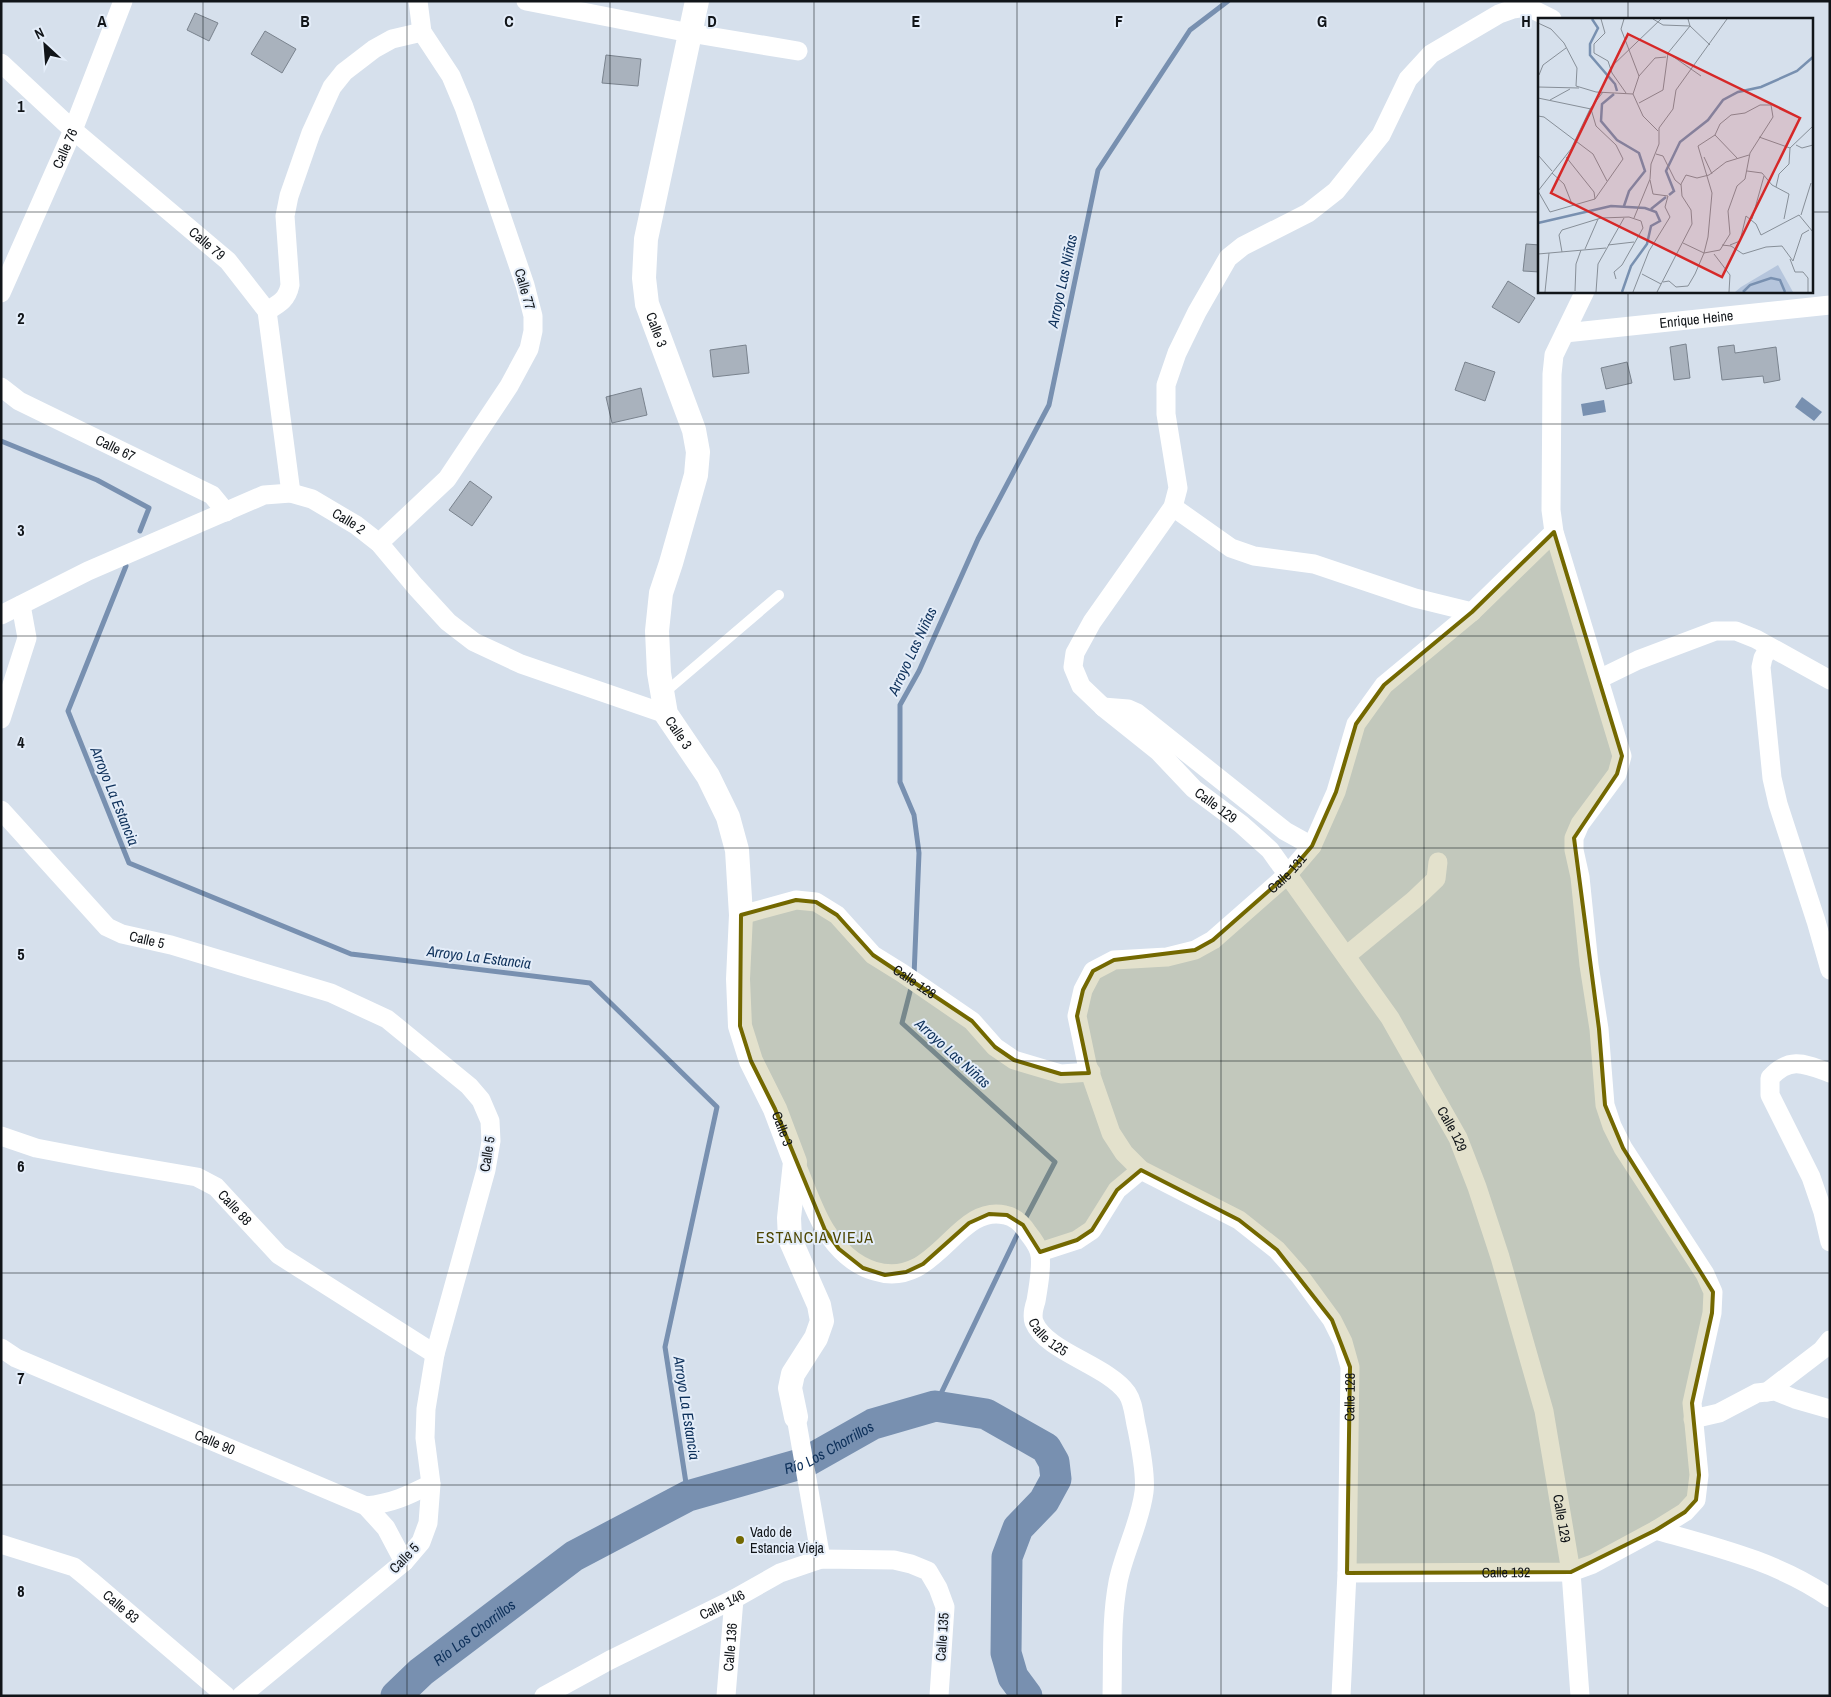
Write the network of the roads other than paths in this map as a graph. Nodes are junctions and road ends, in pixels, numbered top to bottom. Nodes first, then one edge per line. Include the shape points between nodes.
1 (123, 1) edge
2 (418, 1) edge
3 (526, 1) edge
4 (697, 1) edge
5 (1550, 18) edge
6 (422, 32) junction
7 (690, 33) junction
8 (798, 51) dead end
9 (1, 63) edge
10 (73, 130) junction
11 (1585, 292) edge
12 (1, 293) edge
13 (1830, 305) edge
14 (267, 311) junction
15 (1565, 333) junction
16 (1, 387) edge
17 (291, 493) junction
18 (1173, 508) junction
19 (226, 512) junction
20 (1554, 532) junction
21 (379, 543) junction
22 (779, 595) dead end
23 (21, 605) junction
24 (1472, 612) junction
25 (1, 615) edge
26 (1769, 647) junction
27 (1600, 679) junction
28 (1830, 680) edge
29 (664, 704) junction
30 (1103, 707) junction
31 (1, 719) edge
32 (1, 810) edge
33 (1312, 846) junction
34 (1438, 862) dead end
35 (1288, 874) junction
36 (741, 915) junction
37 (1346, 956) junction
38 (1830, 970) edge
39 (1091, 1072) junction
40 (1830, 1074) edge
41 (1, 1136) edge
42 (795, 1162) junction
43 (1141, 1170) junction
44 (1830, 1242) edge
45 (1040, 1252) junction
46 (1830, 1340) edge
47 (1, 1348) edge
48 (435, 1354) junction
49 (1767, 1392) junction
50 (1830, 1409) edge
51 (796, 1417) joint
52 (1693, 1419) junction
53 (431, 1484) junction
54 (366, 1506) junction
55 (1656, 1530) junction
56 (1, 1544) edge
57 (820, 1559) junction
58 (404, 1562) junction
59 (911, 1564) joint
60 (1347, 1572) junction
61 (1571, 1572) junction
62 (1830, 1598) edge
63 (734, 1599) junction
64 (226, 1696) edge
65 (241, 1696) edge
66 (544, 1696) edge
67 (726, 1696) edge
68 (938, 1696) edge
69 (1112, 1696) edge
70 (1342, 1696) edge
71 (1580, 1696) edge

1 - 10 street, Calle 76
2 - 6 street, Calle 77
3 - 7 street
4 - 7 street, Calle 3
5 - 18 street via 1528,7 1513,9 1431,54 1408,79 1381,135 1336,191 1308,213 1243,246 1228,258 1197,312 1166,385 1166,414 1178,488
6 - 14 street via 392,39 344,72 332,87 311,133 285,216 288,293 282,303
6 - 21 street, Calle 77 via 451,76 464,106 524,285 533,316 533,331 529,349 509,386 447,479
7 - 8 street
7 - 29 street, Calle 3 via 646,239 644,278 647,304 694,430 698,452 696,474 661,593 657,631
9 - 10 street, Calle 79
10 - 12 street, Calle 76
10 - 14 street, Calle 79 via 228,261
11 - 15 street, Calle 132
13 - 15 street, Enrique Heine
14 - 17 street
15 - 20 street, Calle 132 via 1554,355 1552,374 1551,510
16 - 19 street, Calle 67 via 19,401 212,495
17 - 19 street, Calle 2 via 264,495
17 - 21 street, Calle 2 via 312,499
18 - 24 street via 1231,548 1254,556 1314,564 1415,598
18 - 30 street, Calle 129 via 1092,622 1076,653 1073,667 1081,686
19 - 23 street, Calle 2 via 88,571
20 - 24 street, Calle 131
20 - 27 street, Calle 132
21 - 29 street, Calle 2 via 448,622 474,642 521,664
22 - 29 lane
23 - 25 street, Calle 2
23 - 31 street via 26,638
24 - 33 street, Calle 131 via 1384,685 1356,724 1336,792
26 - 27 street via 1736,631 1715,631 1638,660
26 - 28 street
26 - 38 street via 1761,667 1772,778
27 - 52 street, Calle 132 via 1622,756 1617,774 1580,824 1574,838 1574,850 1599,1029 1605,1105 1623,1148 1705,1274 1713,1292 1712,1313 1692,1402
29 - 36 street, Calle 3 via 708,776 728,817 736,850
30 - 33 street via 1137,713 1285,831
30 - 35 street, Calle 129 via 1158,751 1194,789 1270,850
32 - 48 street, Calle 5 via 107,927 331,993 357,1004 386,1018 469,1086 481,1100 490,1121 491,1141 486,1170
33 - 35 street, Calle 131
34 - 37 street via 1436,880
35 - 37 street, Calle 129
35 - 39 street, Calle 131 via 1213,940 1195,950 1167,957 1114,960 1093,971 1083,990 1077,1016
36 - 39 street, Calle 128 via 796,900 816,902 837,915 873,955 972,1021 996,1047 1014,1060 1061,1074
36 - 42 street, Calle 3 via 740,1026 750,1061 775,1109
37 - 61 street, Calle 129 via 1390,1018 1445,1114 1477,1187 1544,1411
39 - 43 street, Calle 131 via 1111,1134
40 - 44 street via 1805,1064 1787,1065 1770,1078 1770,1095 1811,1177
41 - 48 street, Calle 88 via 36,1148 197,1177 216,1187 279,1255
42 - 45 street via 825,1230 839,1249 863,1268 885,1275 906,1272 923,1264 969,1223 989,1214 1007,1215 1022,1225
42 - 51 street, Calle 3 via 790,1239 819,1304 822,1321 791,1381
43 - 45 street via 1117,1190 1092,1230 1077,1240
43 - 60 street, Calle 128 via 1239,1220 1277,1250 1300,1275 1332,1320 1350,1367
45 - 69 street, Calle 125 via 1040,1282 1033,1320 1041,1334 1114,1380 1127,1393 1140,1444 1144,1491 1118,1581
46 - 49 street via 1822,1350
47 - 54 street, Calle 90 via 16,1358
48 - 53 street, Calle 5 via 425,1438
49 - 50 street via 1775,1391
49 - 52 street
51 - 57 street
52 - 55 street, Calle 132 via 1700,1475 1696,1500 1685,1512
53 - 54 street via 386,1504
53 - 58 street, Calle 5 via 428,1523 421,1542
54 - 58 street, Calle 90 via 386,1528
55 - 61 street, Calle 132 via 1593,1564
55 - 62 street via 1788,1573
56 - 64 street, Calle 83 via 74,1567
57 - 59 street, Calle 146 via 894,1560
57 - 63 street, Calle 146 via 780,1573
58 - 65 street, Calle 5
59 - 68 street, Calle 135 via 928,1571 945,1607
60 - 61 street, Calle 132
60 - 70 street, Calle 128
61 - 71 street, Calle 129
63 - 66 street, Calle 146
63 - 67 street, Calle 136

